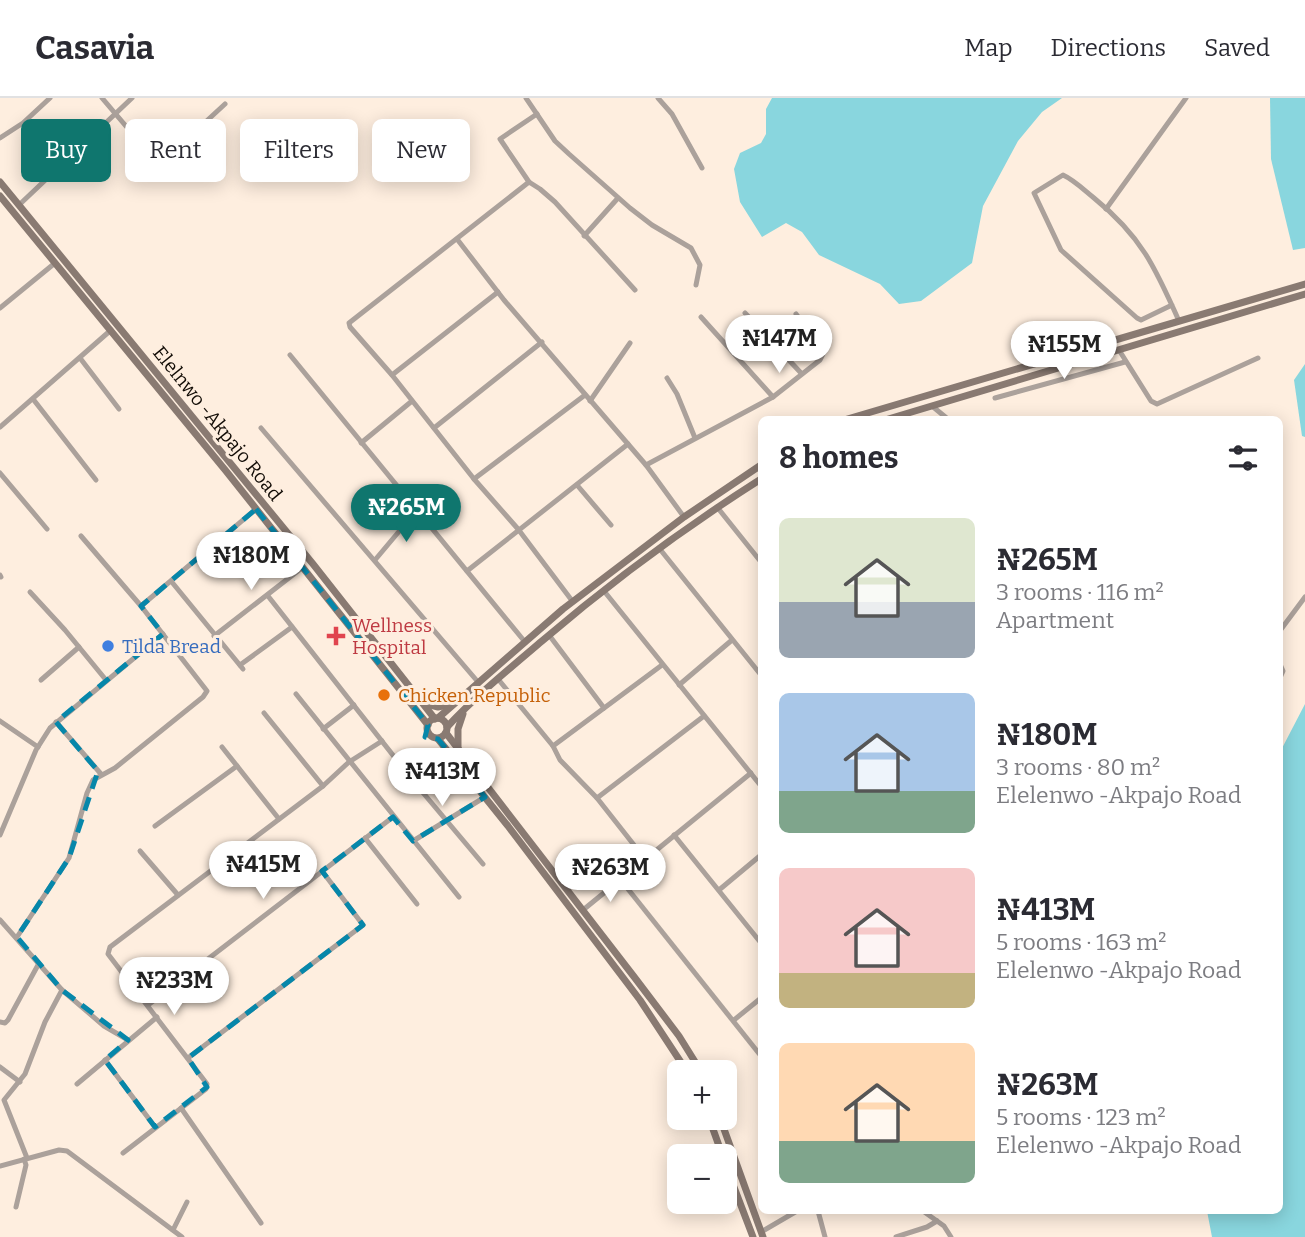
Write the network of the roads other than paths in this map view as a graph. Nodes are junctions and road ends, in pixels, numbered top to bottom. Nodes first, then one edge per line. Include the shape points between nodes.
1 (50, 98) edge
2 (102, 98) edge
3 (132, 98) edge
4 (526, 98) edge
5 (658, 98) edge
6 (1186, 98) edge
7 (225, 104) dead end
8 (115, 112) junction
9 (537, 114) junction
10 (0, 138) edge
11 (702, 169) dead end
12 (0, 182) edge
13 (529, 182) junction
14 (618, 198) junction
15 (1, 200) edge
16 (19, 205) junction
17 (1106, 209) junction
18 (584, 236) junction
19 (457, 239) junction
20 (55, 263) junction
21 (1305, 284) edge
22 (696, 285) dead end
23 (635, 290) dead end
24 (498, 292) junction
25 (1305, 293) edge
26 (1172, 305) junction
27 (0, 307) edge
28 (745, 313) dead end
29 (796, 314) dead end
30 (701, 317) dead end
31 (1179, 321) junction
32 (111, 330) junction
33 (542, 342) junction
34 (630, 343) dead end
35 (1119, 350) junction
36 (290, 355) dead end
37 (79, 358) junction
38 (1258, 358) dead end
39 (1125, 362) junction
40 (801, 373) junction
41 (393, 375) junction
42 (667, 378) dead end
43 (773, 397) junction
44 (587, 398) junction
45 (995, 398) dead end
46 (33, 399) junction
47 (412, 401) junction
48 (932, 406) junction
49 (119, 409) dead end
50 (858, 416) edge
51 (898, 416) edge
52 (944, 416) edge
53 (0, 427) edge
54 (261, 428) dead end
55 (434, 428) junction
56 (695, 438) junction
57 (361, 443) junction
58 (628, 444) junction
59 (646, 466) junction
60 (758, 467) edge
61 (0, 473) edge
62 (474, 479) junction
63 (96, 480) dead end
64 (758, 481) edge
65 (577, 485) junction
66 (717, 507) junction
67 (256, 509) junction
68 (417, 510) junction
69 (684, 517) junction
70 (611, 525) dead end
71 (47, 529) dead end
72 (518, 529) junction
73 (81, 536) dead end
74 (659, 548) junction
75 (758, 558) edge
76 (375, 560) junction
77 (303, 567) junction
78 (467, 571) junction
79 (171, 581) junction
80 (604, 591) junction
81 (30, 592) dead end
82 (268, 596) junction
83 (1305, 597) edge
84 (573, 602) junction
85 (141, 606) junction
86 (292, 627) junction
87 (1283, 627) edge
88 (163, 634) junction
89 (549, 635) junction
90 (214, 636) junction
91 (732, 640) junction
92 (525, 642) junction
93 (79, 647) junction
94 (662, 665) junction
95 (758, 671) edge
96 (498, 678) junction
97 (41, 680) dead end
98 (106, 680) junction
99 (478, 682) junction
100 (679, 685) junction
101 (296, 694) dead end
102 (423, 703) junction
103 (452, 704) junction
104 (354, 705) junction
105 (604, 708) junction
106 (464, 710) junction
107 (264, 713) dead end
108 (704, 716) junction
109 (436, 718) junction
110 (0, 721) edge
111 (56, 722) junction
112 (428, 725) junction
113 (323, 729) junction
114 (447, 730) junction
115 (438, 739) junction
116 (382, 741) junction
117 (553, 746) junction
118 (38, 747) junction
119 (222, 747) dead end
120 (458, 747) junction
121 (349, 762) junction
122 (237, 766) junction
123 (751, 773) junction
124 (101, 774) junction
125 (758, 782) edge
126 (323, 786) junction
127 (485, 797) junction
128 (597, 798) junction
129 (393, 817) junction
130 (279, 819) junction
131 (447, 821) junction
132 (155, 826) dead end
133 (0, 835) edge
134 (674, 835) junction
135 (365, 838) junction
136 (413, 841) junction
137 (141, 851) dead end
138 (758, 858) edge
139 (645, 859) junction
140 (483, 864) dead end
141 (322, 871) junction
142 (620, 879) junction
143 (719, 890) junction
144 (178, 895) junction
145 (458, 897) dead end
146 (417, 904) dead end
147 (583, 910) junction
148 (0, 920) edge
149 (3, 926) edge
150 (17, 937) junction
151 (758, 939) edge
152 (38, 965) junction
153 (62, 990) junction
154 (758, 1000) edge
155 (148, 1005) junction
156 (157, 1017) junction
157 (734, 1020) junction
158 (0, 1022) edge
159 (128, 1040) junction
160 (758, 1052) edge
161 (188, 1058) junction
162 (105, 1060) junction
163 (679, 1060) edge
164 (694, 1060) edge
165 (0, 1067) edge
166 (20, 1082) junction
167 (77, 1084) dead end
168 (181, 1108) junction
169 (155, 1127) junction
170 (724, 1130) edge
171 (123, 1153) dead end
172 (25, 1158) junction
173 (0, 1166) edge
174 (737, 1194) edge
175 (187, 1202) dead end
176 (16, 1207) dead end
177 (792, 1214) edge
178 (819, 1214) edge
179 (927, 1214) edge
180 (937, 1221) junction
181 (261, 1223) dead end
182 (173, 1230) junction
183 (762, 1234) edge
184 (182, 1237) edge
185 (753, 1237) edge
186 (825, 1237) edge
187 (896, 1237) edge
188 (951, 1237) edge

1 - 10 street
2 - 8 street
3 - 8 street
4 - 9 street
5 - 11 street
6 - 17 street
7 - 8 street via 159,165
8 - 16 street
9 - 13 street via 500,138
9 - 14 street via 555,141
12 - 16 main road, Elelnwo -Akpajo Road
13 - 18 street via 555,202
13 - 19 street
14 - 18 street
14 - 22 street via 691,248 699,265
15 - 20 main road
16 - 102 main road, Elelnwo -Akpajo Road
17 - 26 street via 1149,256
17 - 26 street via 1066,176 1060,175 1034,193 1061,250 1137,318
18 - 23 street
19 - 24 street
19 - 41 street via 349,323
20 - 27 street
20 - 32 main road
21 - 31 main road
24 - 33 street
24 - 41 street
25 - 35 main road
26 - 31 street
28 - 40 street
29 - 40 street via 824,352
30 - 43 street
31 - 50 main road
32 - 37 street
32 - 67 main road
33 - 44 street
33 - 55 street
34 - 44 street
35 - 39 street
35 - 48 main road
36 - 57 street
37 - 46 street
37 - 49 street
38 - 39 street via 1157,404
39 - 45 street
40 - 43 street
41 - 47 street
42 - 56 street
43 - 56 street
44 - 58 street
44 - 62 street
46 - 53 street
46 - 63 street
47 - 55 street
47 - 57 street
48 - 51 main road
48 - 52 street
54 - 76 street
55 - 62 street
56 - 59 street
57 - 68 street
58 - 59 street
58 - 65 street
59 - 69 street
60 - 69 main road
61 - 71 street
62 - 72 street
64 - 66 main road
65 - 70 street
65 - 72 street
66 - 74 main road
66 - 75 street
67 - 77 main road
67 - 79 street
68 - 76 street
68 - 78 street
69 - 84 main road
72 - 78 street
72 - 84 street
73 - 85 street
74 - 80 main road
74 - 91 street
76 - 99 street
77 - 82 street
77 - 112 main road
78 - 92 street
79 - 85 street
79 - 90 street
80 - 89 main road
80 - 94 street
81 - 93 street
82 - 86 street
82 - 90 street
83 - 87 street
84 - 92 main road
85 - 88 street
86 - 90 street via 241,667
86 - 104 street
88 - 98 street
88 - 124 street via 207,691 115,768
89 - 96 main road
89 - 105 street
91 - 95 street
91 - 100 street
92 - 99 main road
93 - 97 street
93 - 98 street
94 - 100 street
94 - 105 street
96 - 106 main road
96 - 117 street
98 - 111 street
99 - 103 main road
100 - 108 street
101 - 113 street
102 - 103 main road
102 - 109 main road, Elelnwo -Akpajo Road
103 - 109 main road
104 - 113 street
104 - 116 street
105 - 117 street
106 - 114 main road
106 - 120 main road
107 - 126 street
108 - 123 street
108 - 128 street
109 - 112 main road
109 - 114 main road via 444,721
110 - 118 street
111 - 118 street
111 - 124 street
112 - 115 main road via 429,735
113 - 121 street
114 - 115 main road
114 - 120 main road
115 - 127 main road
116 - 121 street
116 - 131 street
117 - 128 street via 560,760
118 - 133 street
119 - 122 street
120 - 147 main road
121 - 126 street
121 - 129 street
122 - 130 street
122 - 132 street
123 - 125 street
123 - 134 street
124 - 150 street via 87,793 67,861
126 - 130 street
127 - 131 street
127 - 163 main road via 640,1000
128 - 139 street
129 - 135 street
129 - 136 street
130 - 144 street
131 - 136 street
131 - 140 street
134 - 139 street
134 - 143 street
135 - 141 street
135 - 146 street
136 - 145 street
137 - 144 street
138 - 143 street
139 - 142 street
141 - 155 street
141 - 161 street via 363,925
142 - 147 street
142 - 157 street
143 - 151 street
144 - 155 street via 108,951
147 - 164 main road
148 - 149 street
149 - 150 street
150 - 152 street
152 - 153 street
152 - 158 street via 8,1020
153 - 159 street
153 - 166 street
154 - 157 street
155 - 156 street
156 - 159 street
156 - 161 street
157 - 160 street
159 - 162 street
161 - 168 street via 207,1087
162 - 167 street
162 - 169 street
165 - 166 street
166 - 172 street via 5,1102
168 - 169 street
168 - 181 street
169 - 171 street
170 - 183 main road
172 - 173 street
172 - 176 street
172 - 182 street via 67,1151
174 - 185 main road
175 - 182 street
177 - 183 street
178 - 186 street
179 - 180 street
180 - 187 street
180 - 188 street
182 - 184 street

